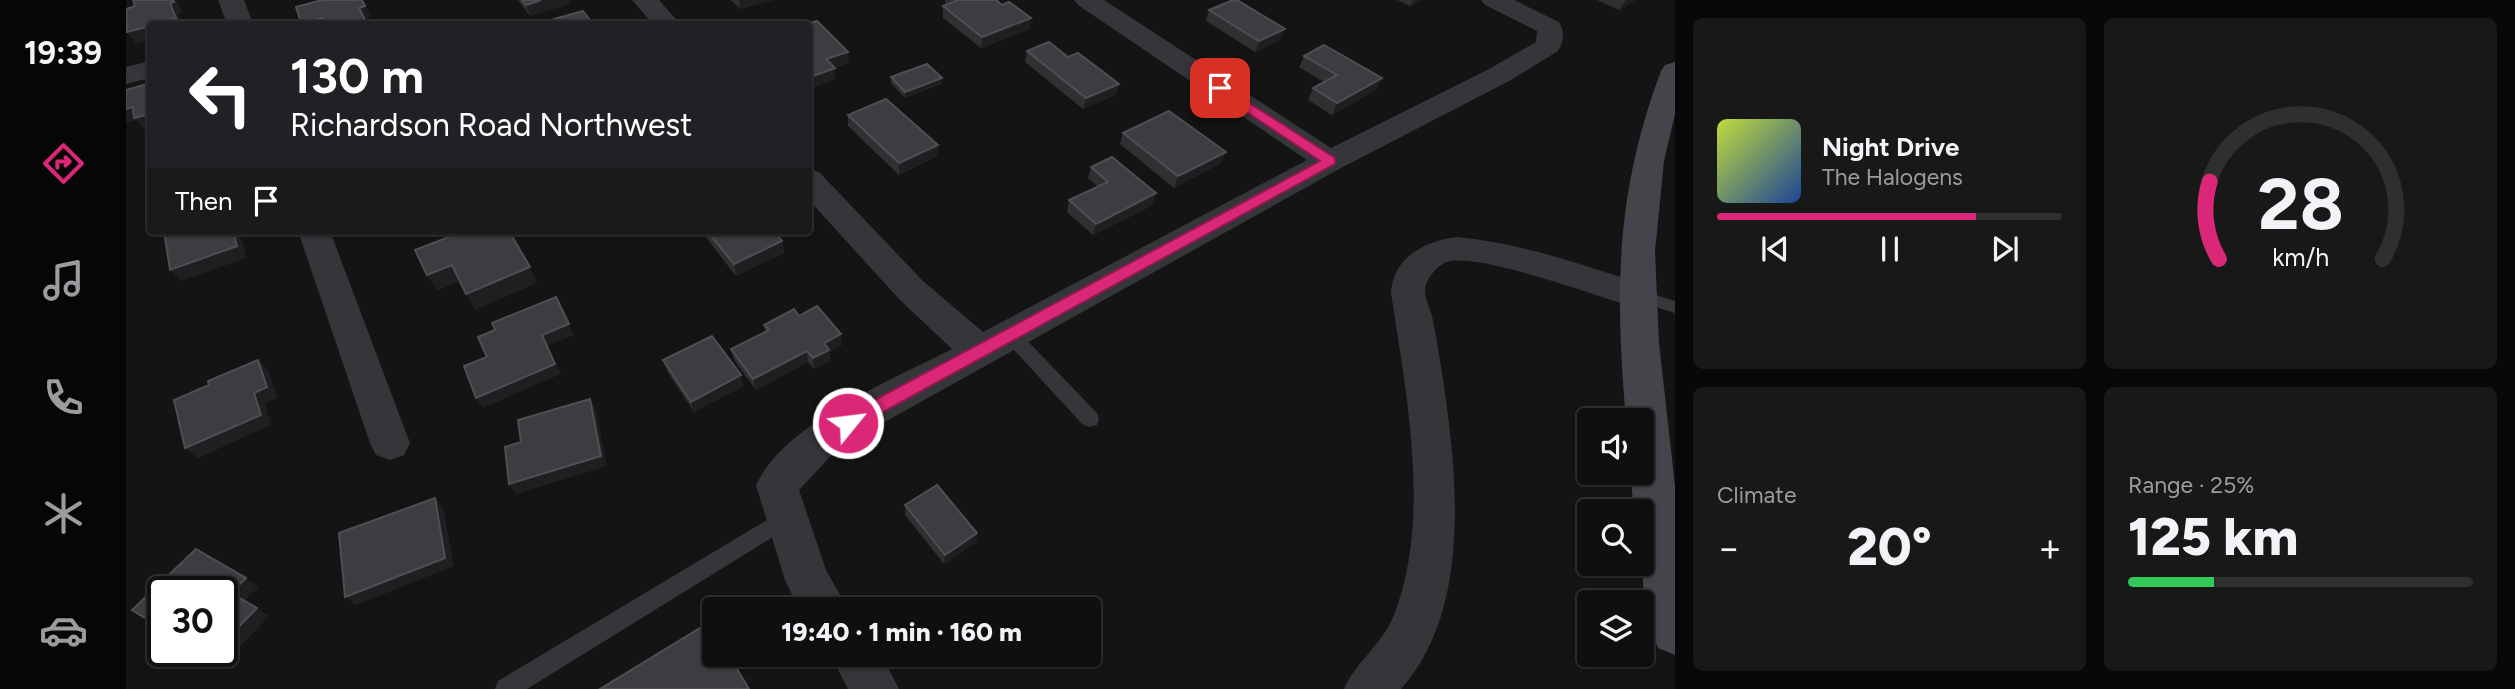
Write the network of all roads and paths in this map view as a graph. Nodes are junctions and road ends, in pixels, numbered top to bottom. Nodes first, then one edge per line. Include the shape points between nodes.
1 (231, 0) edge
2 (645, 0) edge
3 (1087, 0) edge
4 (1494, 0) edge
5 (239, 21) edge
6 (664, 21) edge
7 (147, 70) edge
8 (1675, 71) edge
9 (126, 76) edge
10 (1330, 161) junction
11 (812, 183) edge
12 (315, 235) edge
13 (1655, 301) edge
14 (1010, 334) junction
15 (979, 351) junction
16 (1090, 419) dead end
17 (390, 443) dead end
18 (787, 517) junction
19 (1670, 589) edge
20 (818, 597) edge
21 (1675, 631) edge
22 (861, 667) edge
23 (506, 689) edge
24 (875, 689) edge
25 (1368, 689) edge

1 - 5 street
2 - 6 street
3 - 10 street
4 - 10 street via 1550,28 1549,45
7 - 9 street
8 - 13 main road via 1647,158 1638,237
10 - 14 street
11 - 15 street via 911,290
12 - 17 street
13 - 19 main road
13 - 25 street via 1475,250 1442,250 1414,272 1408,289 1429,443 1430,577 1417,617 1394,661
14 - 15 street
14 - 16 lane
15 - 18 street via 824,436 777,485
18 - 20 street via 807,580
18 - 23 lane
19 - 21 main road
22 - 24 street

